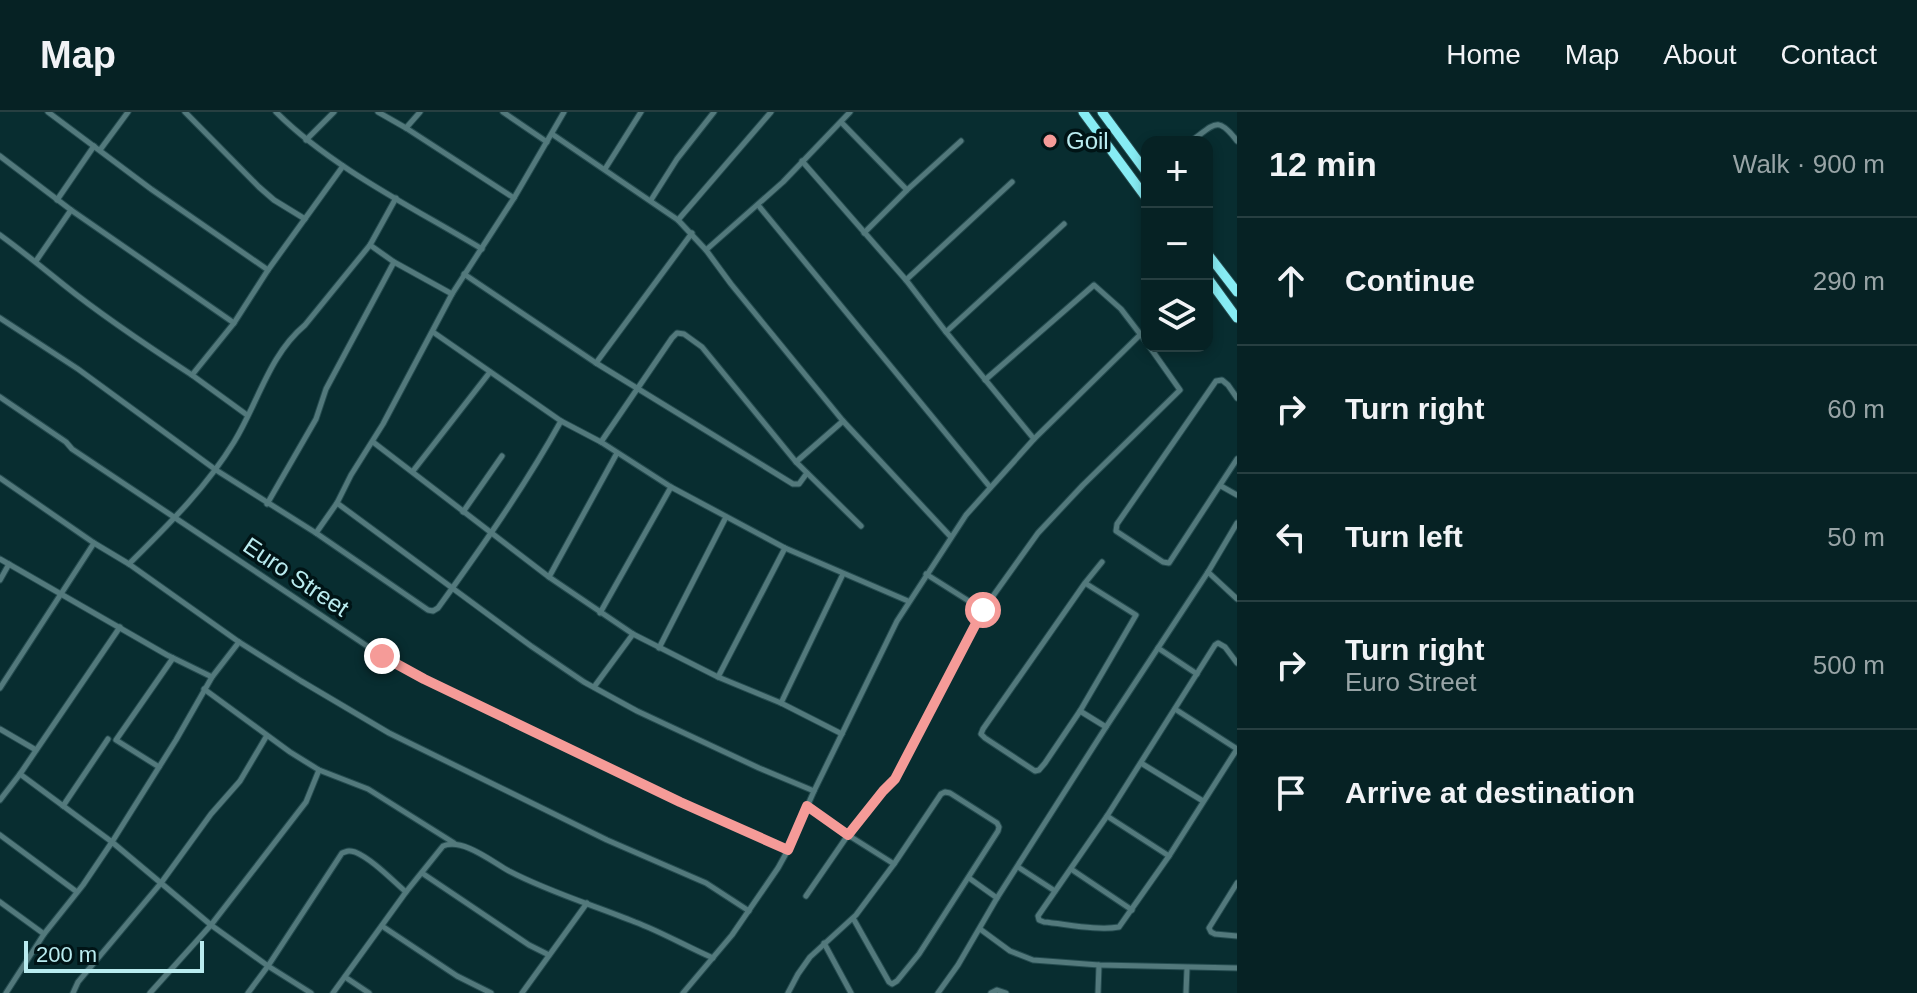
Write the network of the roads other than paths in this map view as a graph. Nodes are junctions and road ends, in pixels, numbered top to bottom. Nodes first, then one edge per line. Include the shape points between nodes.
1 (48, 112) edge
2 (128, 112) edge
3 (185, 112) edge
4 (276, 112) edge
5 (334, 112) edge
6 (378, 112) edge
7 (420, 112) edge
8 (503, 112) edge
9 (564, 112) edge
10 (641, 112) edge
11 (714, 112) edge
12 (771, 112) edge
13 (1083, 112) edge
14 (1102, 112) edge
15 (848, 113) edge
16 (841, 122) junction
17 (406, 128) junction
18 (552, 134) junction
19 (1199, 136) edge
20 (306, 140) junction
21 (961, 141) dead end
22 (1237, 141) edge
23 (547, 142) junction
24 (94, 146) junction
25 (100, 150) junction
26 (0, 156) edge
27 (802, 161) junction
28 (343, 166) junction
29 (1141, 166) edge
30 (605, 169) junction
31 (1141, 178) edge
32 (1012, 182) dead end
33 (1135, 182) junction
34 (907, 190) junction
35 (1141, 190) edge
36 (396, 198) junction
37 (514, 198) junction
38 (57, 200) junction
39 (651, 200) junction
40 (758, 205) junction
41 (71, 210) junction
42 (305, 219) junction
43 (678, 220) junction
44 (1064, 224) dead end
45 (692, 233) junction
46 (864, 233) junction
47 (0, 235) edge
48 (370, 245) junction
49 (482, 249) junction
50 (706, 250) junction
51 (36, 261) junction
52 (1213, 261) edge
53 (394, 262) junction
54 (268, 270) junction
55 (464, 274) junction
56 (906, 280) junction
57 (1209, 280) edge
58 (1237, 292) edge
59 (452, 294) junction
60 (0, 318) edge
61 (1237, 318) edge
62 (234, 323) junction
63 (433, 332) junction
64 (946, 332) junction
65 (1141, 334) joint
66 (1153, 352) edge
67 (596, 363) junction
68 (490, 372) junction
69 (192, 375) junction
70 (985, 380) junction
71 (636, 387) junction
72 (0, 397) edge
73 (1237, 398) edge
74 (247, 415) junction
75 (561, 421) junction
76 (843, 421) junction
77 (1034, 439) junction
78 (373, 442) junction
79 (601, 442) junction
80 (617, 453) junction
81 (502, 456) dead end
82 (1237, 459) edge
83 (796, 462) junction
84 (216, 470) junction
85 (413, 471) junction
86 (807, 473) junction
87 (0, 478) edge
88 (1221, 486) junction
89 (671, 487) junction
90 (990, 487) junction
91 (1237, 495) edge
92 (337, 503) junction
93 (267, 504) junction
94 (463, 512) junction
95 (726, 517) junction
96 (175, 518) junction
97 (1237, 523) edge
98 (861, 526) dead end
99 (492, 532) junction
100 (316, 533) junction
101 (951, 537) junction
102 (94, 543) junction
103 (785, 548) junction
104 (0, 559) edge
105 (1102, 562) dead end
106 (9, 564) junction
107 (129, 564) junction
108 (1208, 572) junction
109 (843, 574) junction
110 (926, 574) junction
111 (549, 577) junction
112 (0, 580) edge
113 (1085, 583) junction
114 (452, 588) junction
115 (61, 595) junction
116 (1237, 599) edge
117 (908, 601) junction
118 (983, 610) junction
119 (600, 613) junction
120 (120, 627) junction
121 (633, 634) junction
122 (239, 642) junction
123 (659, 648) junction
124 (1158, 648) junction
125 (173, 658) junction
126 (1237, 663) edge
127 (1197, 674) junction
128 (212, 677) junction
129 (718, 677) junction
130 (594, 687) junction
131 (0, 688) edge
132 (204, 689) junction
133 (781, 703) junction
134 (1175, 709) junction
135 (1080, 711) junction
136 (1106, 727) junction
137 (0, 729) edge
138 (842, 734) junction
139 (266, 737) junction
140 (108, 739) dead end
141 (1237, 749) edge
142 (36, 750) junction
143 (1141, 763) junction
144 (159, 767) junction
145 (319, 770) junction
146 (20, 774) junction
147 (814, 791) junction
148 (0, 800) edge
149 (1203, 801) junction
150 (63, 806) junction
151 (807, 806) junction
152 (1107, 816) junction
153 (0, 835) edge
154 (848, 835) junction
155 (112, 842) junction
156 (455, 844) junction
157 (788, 850) junction
158 (1169, 856) junction
159 (894, 864) junction
160 (1018, 867) junction
161 (1071, 869) junction
162 (422, 873) junction
163 (969, 878) junction
164 (161, 883) junction
165 (1237, 883) edge
166 (1055, 891) junction
167 (77, 892) junction
168 (406, 892) junction
169 (806, 896) dead end
170 (997, 898) junction
171 (0, 902) edge
172 (587, 903) junction
173 (1132, 910) junction
174 (749, 911) junction
175 (853, 918) junction
176 (211, 925) junction
177 (382, 926) junction
178 (980, 929) junction
179 (44, 934) junction
180 (1237, 936) edge
181 (824, 943) junction
182 (549, 955) junction
183 (713, 958) junction
184 (1099, 965) junction
185 (268, 966) junction
186 (1187, 968) junction
187 (1237, 968) edge
188 (345, 977) junction
189 (0, 984) edge
190 (7, 991) edge
191 (73, 993) edge
192 (150, 993) edge
193 (248, 993) edge
194 (311, 993) edge
195 (333, 993) edge
196 (369, 993) edge
197 (491, 993) edge
198 (522, 993) edge
199 (683, 993) edge
200 (788, 993) edge
201 (851, 993) edge
202 (938, 993) edge
203 (991, 993) edge
204 (1006, 993) edge
205 (1098, 993) edge
206 (1186, 993) edge

1 - 24 street
2 - 25 street
3 - 42 street via 259,187
4 - 20 street
5 - 20 street
6 - 17 street
7 - 17 street
8 - 23 street
9 - 18 street
10 - 30 street
11 - 39 street
12 - 43 street
13 - 33 highway
14 - 29 highway
15 - 16 street
16 - 27 street
16 - 34 street
17 - 37 street
18 - 23 street
18 - 30 street
19 - 22 street via 1221,124
20 - 28 street
21 - 34 street
23 - 37 street
24 - 25 street
24 - 38 street
25 - 54 street
26 - 38 street
27 - 40 street
27 - 46 street
28 - 36 street
28 - 42 street
30 - 39 street
31 - 33 highway
32 - 56 street
33 - 35 highway
34 - 46 street
36 - 48 street
36 - 49 street
37 - 49 street
38 - 41 street
39 - 43 street
40 - 50 street
40 - 90 street
41 - 51 street
41 - 62 street
42 - 54 street
43 - 45 street
44 - 64 street
45 - 50 street
45 - 67 street
46 - 56 street
47 - 51 street
48 - 53 street
48 - 74 street via 295,334
49 - 55 street
50 - 76 street
51 - 69 street
52 - 58 highway
53 - 59 street
53 - 93 street
54 - 62 street
55 - 59 street
55 - 67 street
56 - 64 street
57 - 61 highway
59 - 63 street
60 - 84 street
62 - 69 street
63 - 68 street
63 - 78 street
64 - 70 street
65 - 70 street via 1094,285
65 - 77 street
66 - 118 street via 1180,390 1038,533
67 - 71 street
68 - 75 street
68 - 85 street
69 - 74 street
70 - 77 street
71 - 79 street
71 - 83 street via 672,338 684,334 702,347
71 - 86 street via 793,484
72 - 96 street, Euro Street
73 - 88 street via 1222,380 1216,381 1116,531 1169,563
74 - 84 street
75 - 79 street
75 - 99 street
76 - 83 street
76 - 101 street
77 - 90 street
78 - 85 street
78 - 92 street
79 - 80 street
80 - 89 street
80 - 111 street
81 - 94 street
82 - 88 street
83 - 86 street
84 - 93 street
84 - 96 street
85 - 94 street
86 - 98 street
87 - 102 street
88 - 91 street
89 - 95 street
89 - 119 street
90 - 101 street
92 - 100 street
92 - 114 street
93 - 100 street
94 - 99 street
95 - 103 street
95 - 123 street
96 - 107 street
96 - 157 street, Euro Street via 424,679
97 - 108 street
99 - 111 street
99 - 114 street
100 - 114 street via 428,610 438,608
101 - 110 street
102 - 107 street
102 - 115 street
103 - 109 street
103 - 129 street
104 - 106 street
105 - 113 street
106 - 112 street
106 - 115 street
107 - 122 street
108 - 116 street
108 - 124 street
109 - 117 street
109 - 133 street
110 - 117 street
110 - 118 street
111 - 119 street
113 - 135 street via 1136,615
113 - 135 street via 981,734 1035,771
114 - 130 street
115 - 120 street
115 - 131 street
117 - 138 street
118 - 154 street via 900,771
119 - 121 street
120 - 125 street
120 - 142 street
121 - 123 street
121 - 130 street
122 - 128 street
122 - 174 street via 389,733 706,883
123 - 129 street
124 - 127 street
124 - 136 street
125 - 128 street
125 - 144 street via 116,740
126 - 127 street via 1218,643
127 - 134 street
128 - 132 street
129 - 133 street
130 - 147 street
132 - 139 street
132 - 144 street
133 - 138 street
134 - 141 street
134 - 143 street
135 - 136 street
136 - 160 street
137 - 142 street
138 - 147 street
139 - 145 street
139 - 164 street via 240,781
140 - 150 street
141 - 149 street
142 - 146 street
143 - 149 street
143 - 152 street
144 - 155 street
145 - 156 street via 368,789
145 - 176 street via 306,802
146 - 148 street
146 - 150 street
147 - 151 street
149 - 158 street
150 - 155 street
151 - 154 street
151 - 157 street
152 - 158 street
152 - 161 street
153 - 167 street
154 - 159 street
154 - 169 street
155 - 164 street
155 - 167 street
156 - 162 street via 443,846
156 - 172 street
157 - 174 street
158 - 173 street
159 - 163 street via 945,792 999,827
159 - 175 street
160 - 166 street
160 - 170 street
161 - 166 street
161 - 173 street
162 - 168 street
162 - 182 street
163 - 170 street
163 - 175 street via 908,970 892,984
164 - 176 street
164 - 191 street
165 - 180 street via 1209,928 1215,934
166 - 173 street via 1039,920 1113,928
167 - 179 street
168 - 177 street
168 - 185 street via 355,852 342,853
170 - 178 street
171 - 179 street
172 - 182 street
172 - 183 street
174 - 183 street
175 - 181 street
176 - 185 street
176 - 192 street
177 - 188 street
177 - 197 street
178 - 184 street via 1033,960
178 - 202 street
179 - 190 street
181 - 200 street
181 - 201 street
182 - 198 street
183 - 199 street
184 - 186 street
184 - 205 street
185 - 193 street
185 - 194 street
186 - 187 street
186 - 206 street
188 - 195 street
188 - 196 street
189 - 190 street
203 - 204 street

